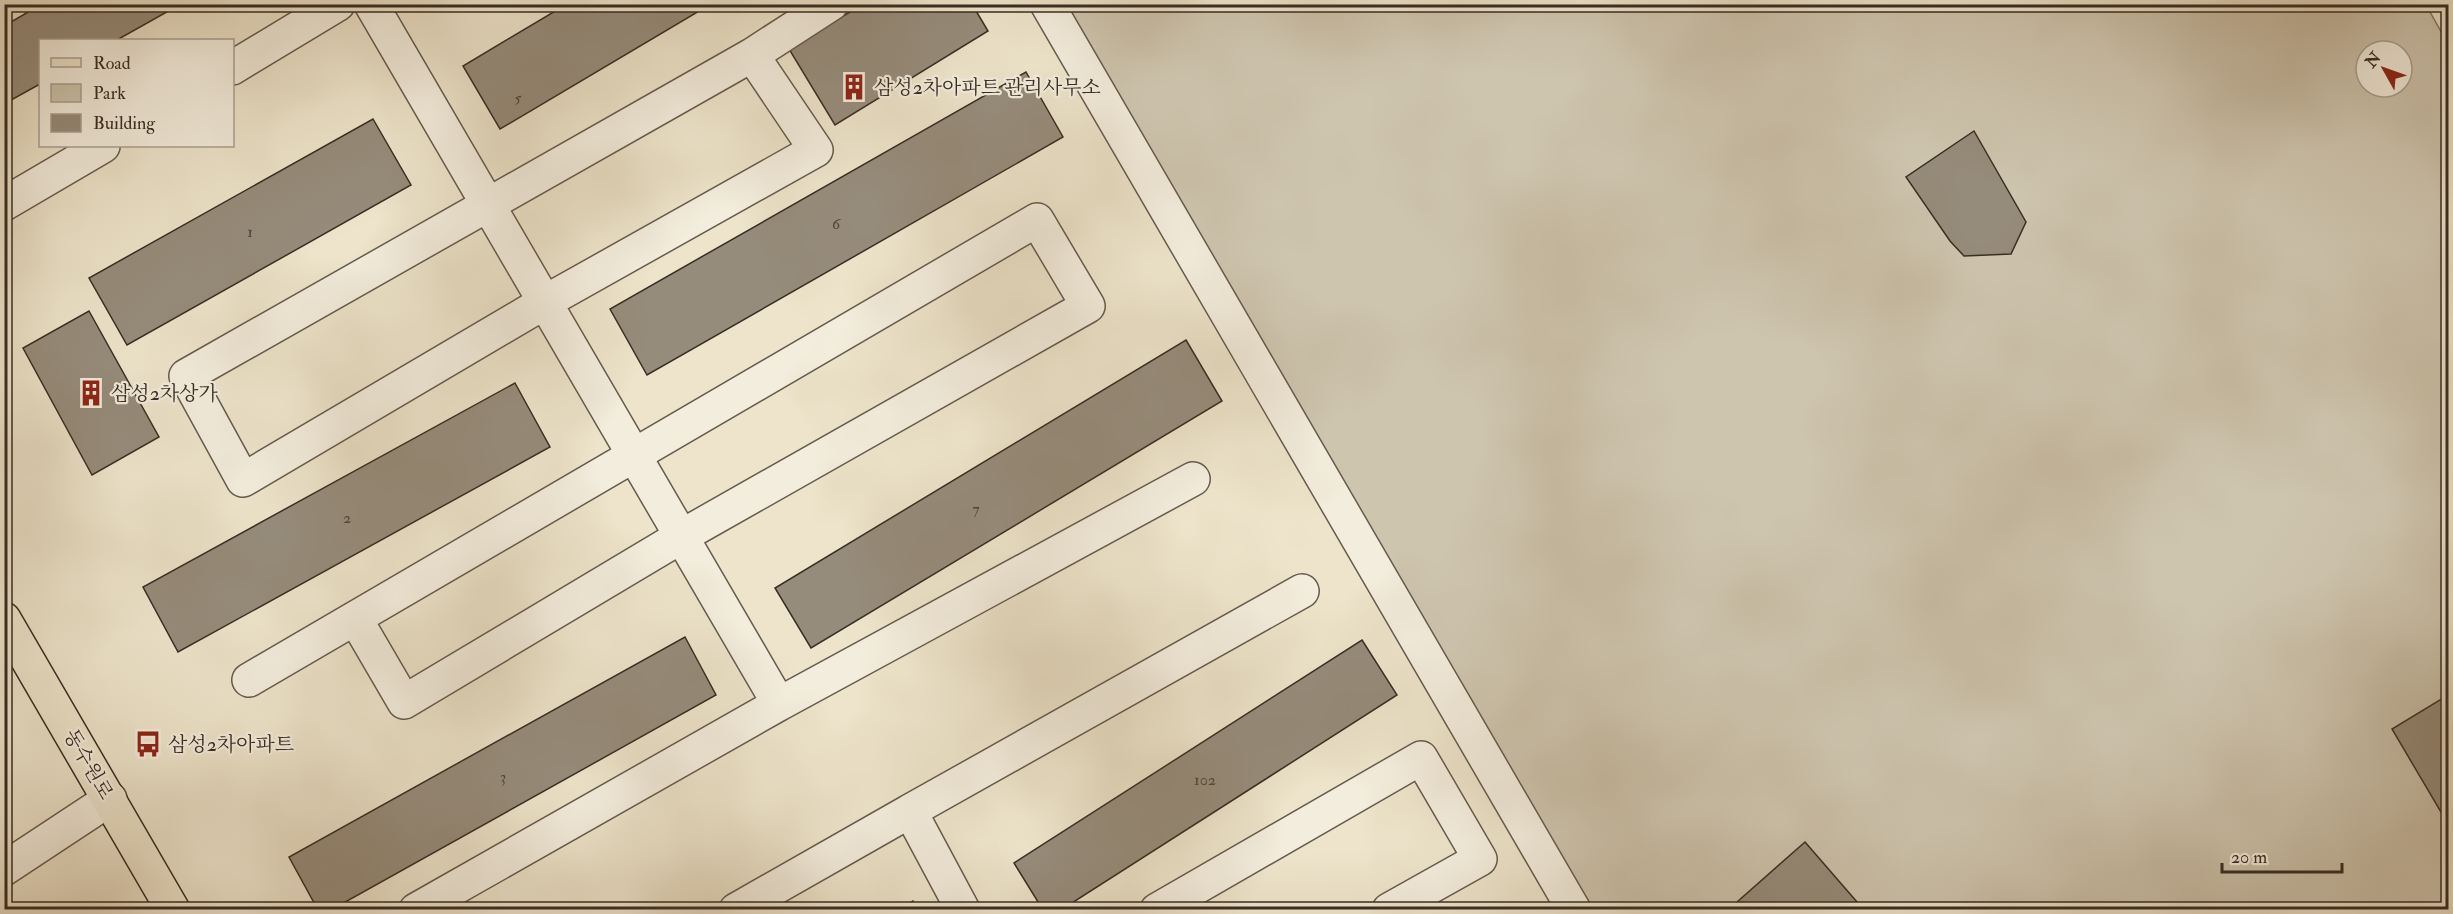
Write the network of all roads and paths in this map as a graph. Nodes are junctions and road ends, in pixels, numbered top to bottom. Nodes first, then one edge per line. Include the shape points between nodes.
1 (338, 4) edge
2 (371, 4) edge
3 (831, 4) edge
4 (1047, 4) edge
5 (752, 55) junction
6 (234, 67) edge
7 (101, 147) edge
8 (487, 203) junction
9 (4, 204) edge
10 (545, 302) junction
11 (634, 454) junction
12 (1193, 478) dead end
13 (681, 536) junction
14 (1302, 591) dead end
15 (355, 618) junction
16 (4, 619) edge
17 (249, 680) dead end
18 (779, 704) junction
19 (110, 799) junction
20 (910, 812) junction
21 (4, 870) edge
22 (173, 909) edge
23 (416, 909) edge
24 (736, 909) edge
25 (963, 909) edge
26 (1157, 909) edge
27 (1389, 909) edge
28 (1574, 909) edge

1 - 6 street
2 - 8 street
3 - 5 street
4 - 28 street
5 - 8 street
5 - 10 street via 816,150
7 - 9 street
8 - 10 street
8 - 10 street via 186,376 243,480
10 - 11 street
11 - 13 street
11 - 13 street via 1037,220 1088,306
11 - 15 street
12 - 18 street
13 - 15 street via 404,702
13 - 18 street
14 - 20 street
15 - 17 street
16 - 19 main road, 동수원로
18 - 23 street
19 - 21 street
19 - 22 main road, 동수원로
20 - 24 street
20 - 25 street
26 - 27 street via 1421,758 1480,859

